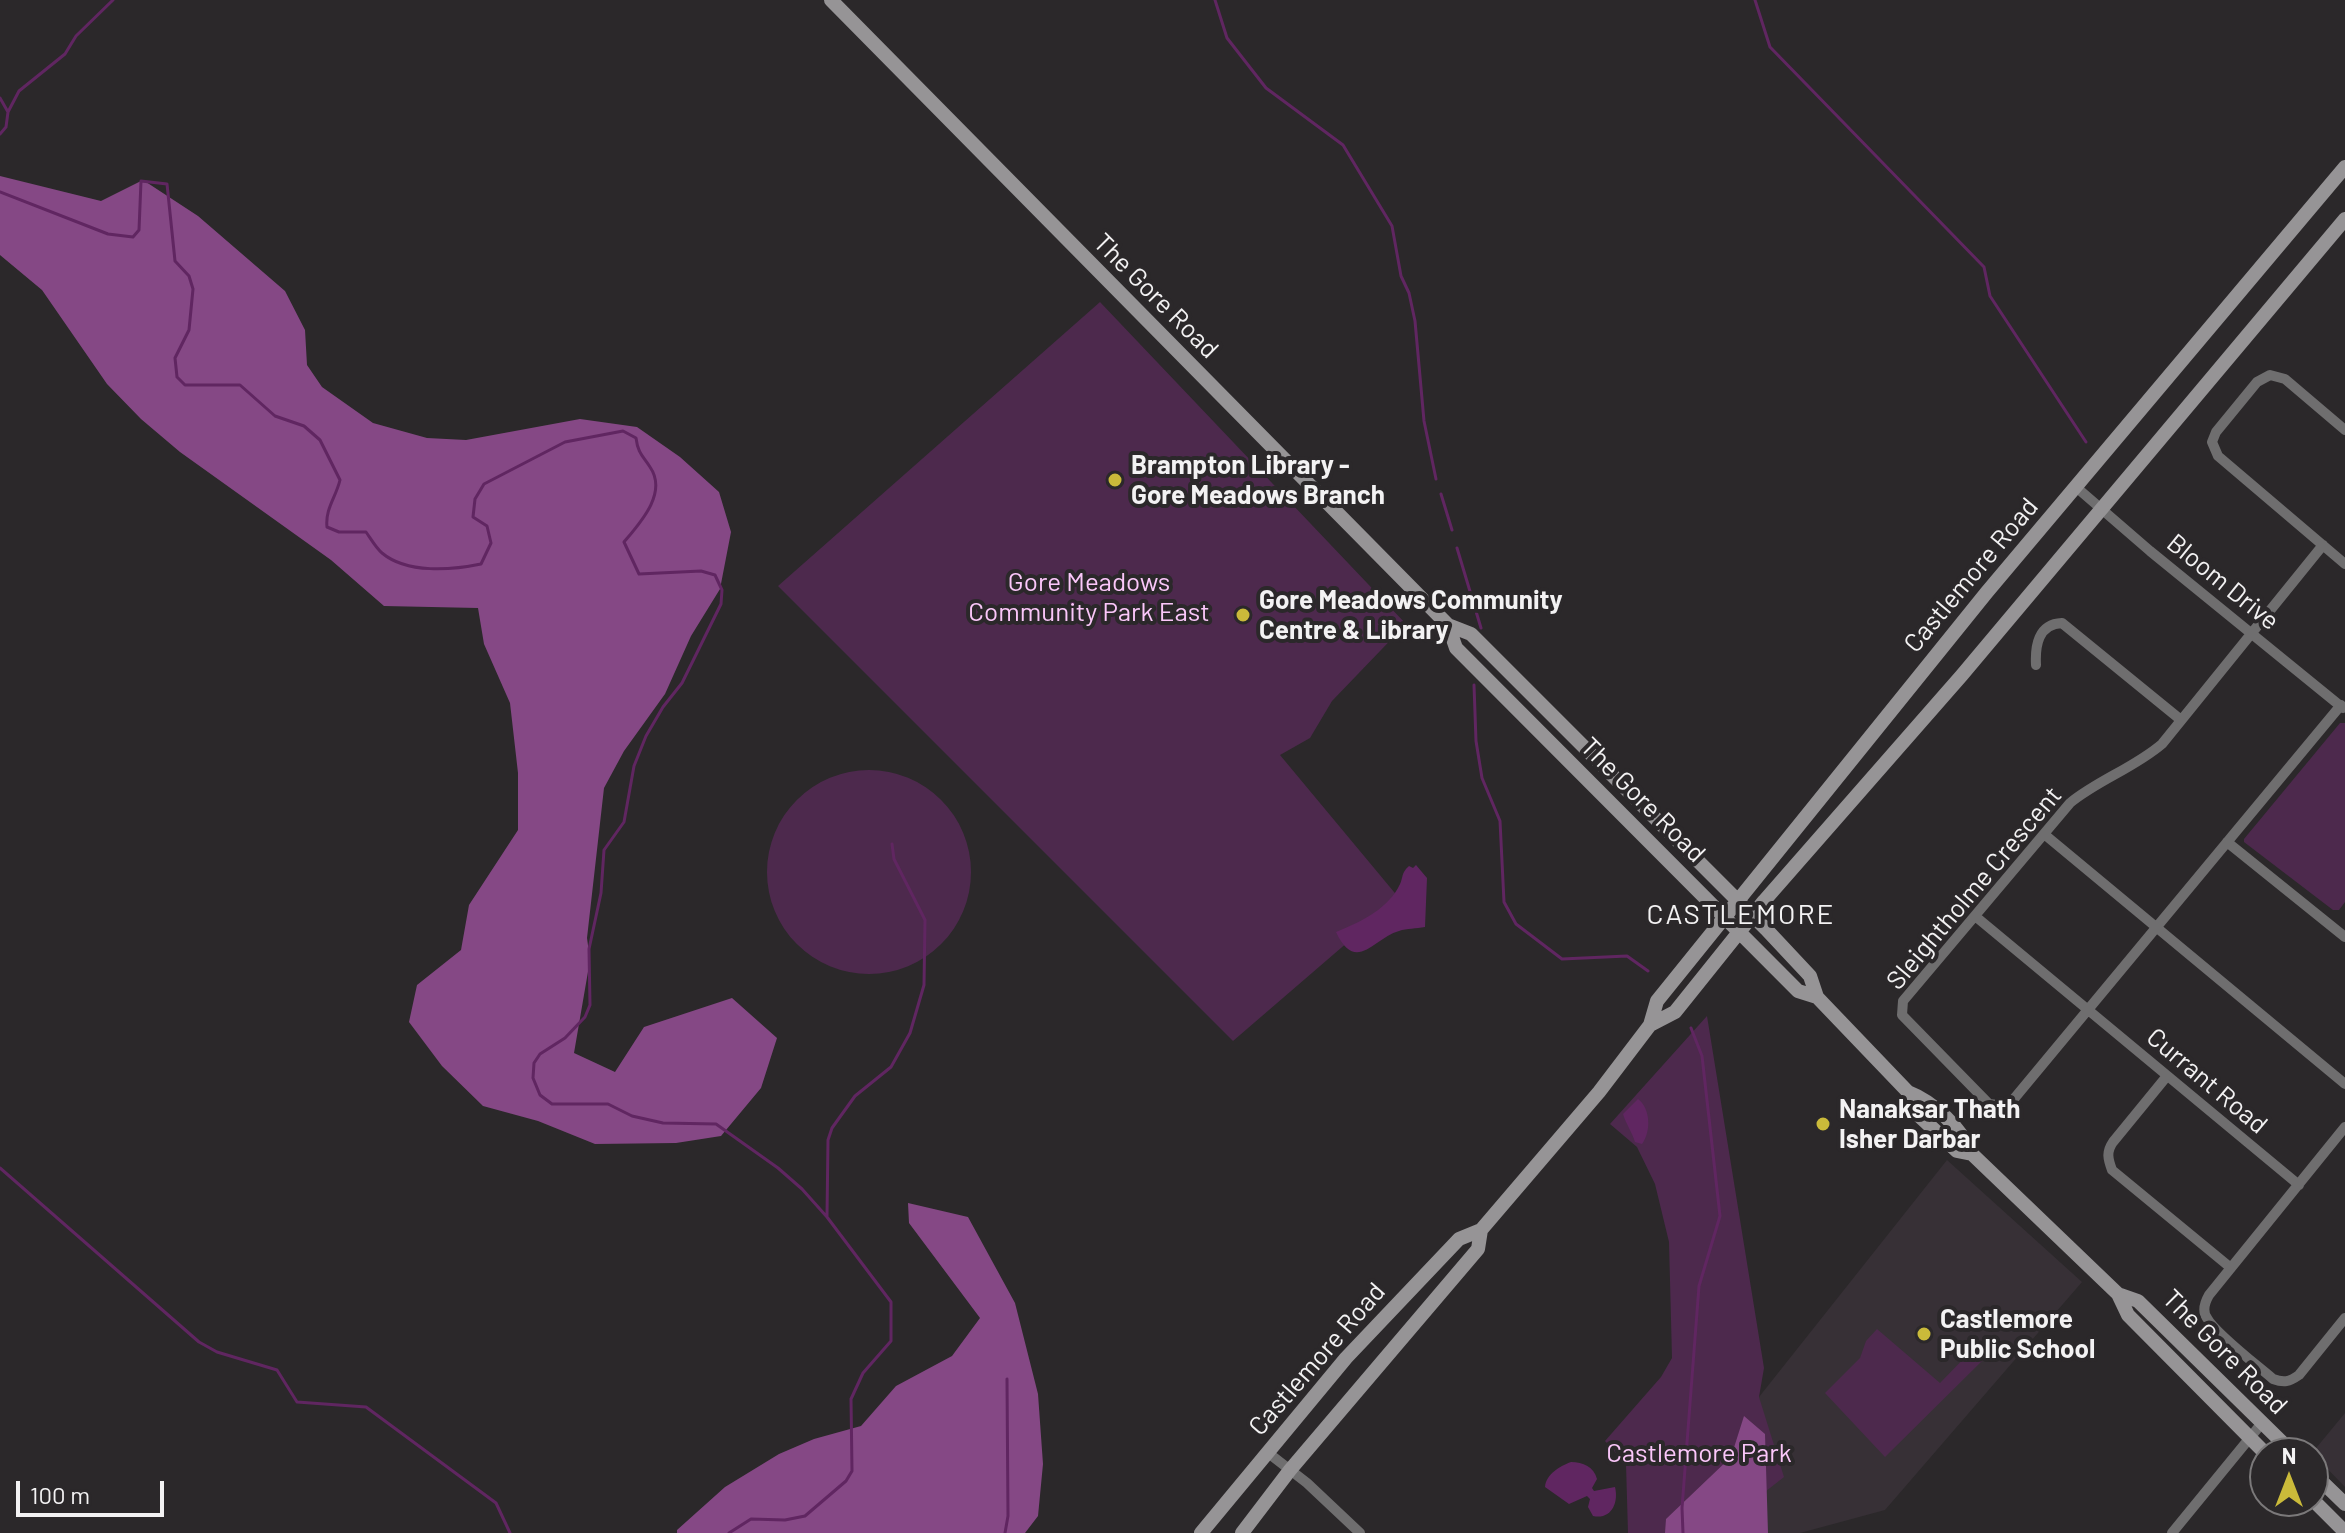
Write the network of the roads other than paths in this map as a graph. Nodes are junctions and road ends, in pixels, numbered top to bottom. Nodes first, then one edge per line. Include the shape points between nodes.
1 (831, 0) edge
2 (2345, 167) edge
3 (2345, 219) edge
4 (2345, 430) edge
5 (2076, 487) junction
6 (2101, 509) junction
7 (2323, 545) junction
8 (2345, 564) edge
9 (1448, 625) junction
10 (2252, 633) junction
11 (2036, 665) dead end
12 (1521, 685) junction
13 (1507, 699) junction
14 (2343, 707) edge
15 (2181, 720) junction
16 (2044, 834) junction
17 (2227, 842) junction
18 (1738, 901) junction
19 (1752, 916) junction
20 (1975, 916) junction
21 (1726, 917) junction
22 (2157, 928) junction
23 (2343, 930) edge
24 (1740, 932) junction
25 (1817, 997) junction
26 (2088, 1011) junction
27 (1650, 1025) junction
28 (2167, 1076) junction
29 (2345, 1084) edge
30 (2345, 1127) edge
31 (2299, 1185) junction
32 (1481, 1230) junction
33 (2231, 1268) junction
34 (2118, 1294) junction
35 (2345, 1318) edge
36 (2262, 1423) junction
37 (2249, 1437) edge
38 (2251, 1437) edge
39 (2276, 1437) edge
40 (2249, 1439) edge
41 (1267, 1452) junction
42 (1290, 1470) junction
43 (2329, 1488) edge
44 (2345, 1504) edge
45 (2329, 1516) edge
46 (2345, 1532) edge
47 (1201, 1533) edge
48 (1242, 1533) edge
49 (1360, 1533) edge
50 (2172, 1533) edge

1 - 9 main road, The Gore Road
2 - 5 main road, Castlemore Road
3 - 6 main road, Castlemore Road
4 - 7 street via 2285,379 2270,375 2257,382 2213,437 2218,456
5 - 6 street, Bloom Drive
5 - 18 main road, Castlemore Road
6 - 10 street, Bloom Drive
6 - 19 main road, Castlemore Road
7 - 8 street
7 - 10 street, Sleightholme Crescent
9 - 12 main road, The Gore Road via 1471,634
9 - 13 main road, The Gore Road via 1456,648
10 - 14 street, Bloom Drive
10 - 15 street, Sleightholme Crescent
11 - 15 street via 2039,637 2046,628 2062,623
12 - 13 main road
12 - 18 main road, The Gore Road
13 - 21 main road, The Gore Road
14 - 17 street, Sleightholme Crescent
15 - 16 street, Sleightholme Crescent via 2154,750 2070,803
16 - 20 street, Sleightholme Crescent
16 - 22 street
17 - 22 street, Sleightholme Crescent
17 - 23 street
18 - 19 main road, The Gore Road
18 - 21 main road, Castlemore Road
19 - 24 main road, Castlemore Road
19 - 25 main road, The Gore Road via 1810,976
20 - 26 street, Currant Road
20 - 26 street, Sleightholme Crescent via 1901,1010 1989,1104 2008,1106
21 - 24 main road, The Gore Road
21 - 27 main road, Castlemore Road via 1657,1001
22 - 26 street, Sleightholme Crescent
22 - 29 street
24 - 25 main road, The Gore Road via 1798,991
24 - 27 main road, Castlemore Road via 1675,1012
25 - 34 main road, The Gore Road
26 - 28 street, Currant Road
27 - 32 main road, Castlemore Road
28 - 31 street, Currant Road
28 - 33 street via 2108,1148 2108,1159 2112,1170
30 - 31 street
31 - 33 street
32 - 41 main road, Castlemore Road via 1459,1239 1346,1358
32 - 42 main road, Castlemore Road via 1478,1249
33 - 35 street via 2206,1301 2207,1319 2273,1379 2292,1381
34 - 36 main road, The Gore Road via 2138,1301
34 - 37 main road, The Gore Road via 2128,1315
36 - 38 street
36 - 39 main road, The Gore Road
40 - 50 street
41 - 42 street
41 - 47 main road, Castlemore Road
42 - 48 main road, Castlemore Road
42 - 49 street
43 - 44 main road
45 - 46 main road

